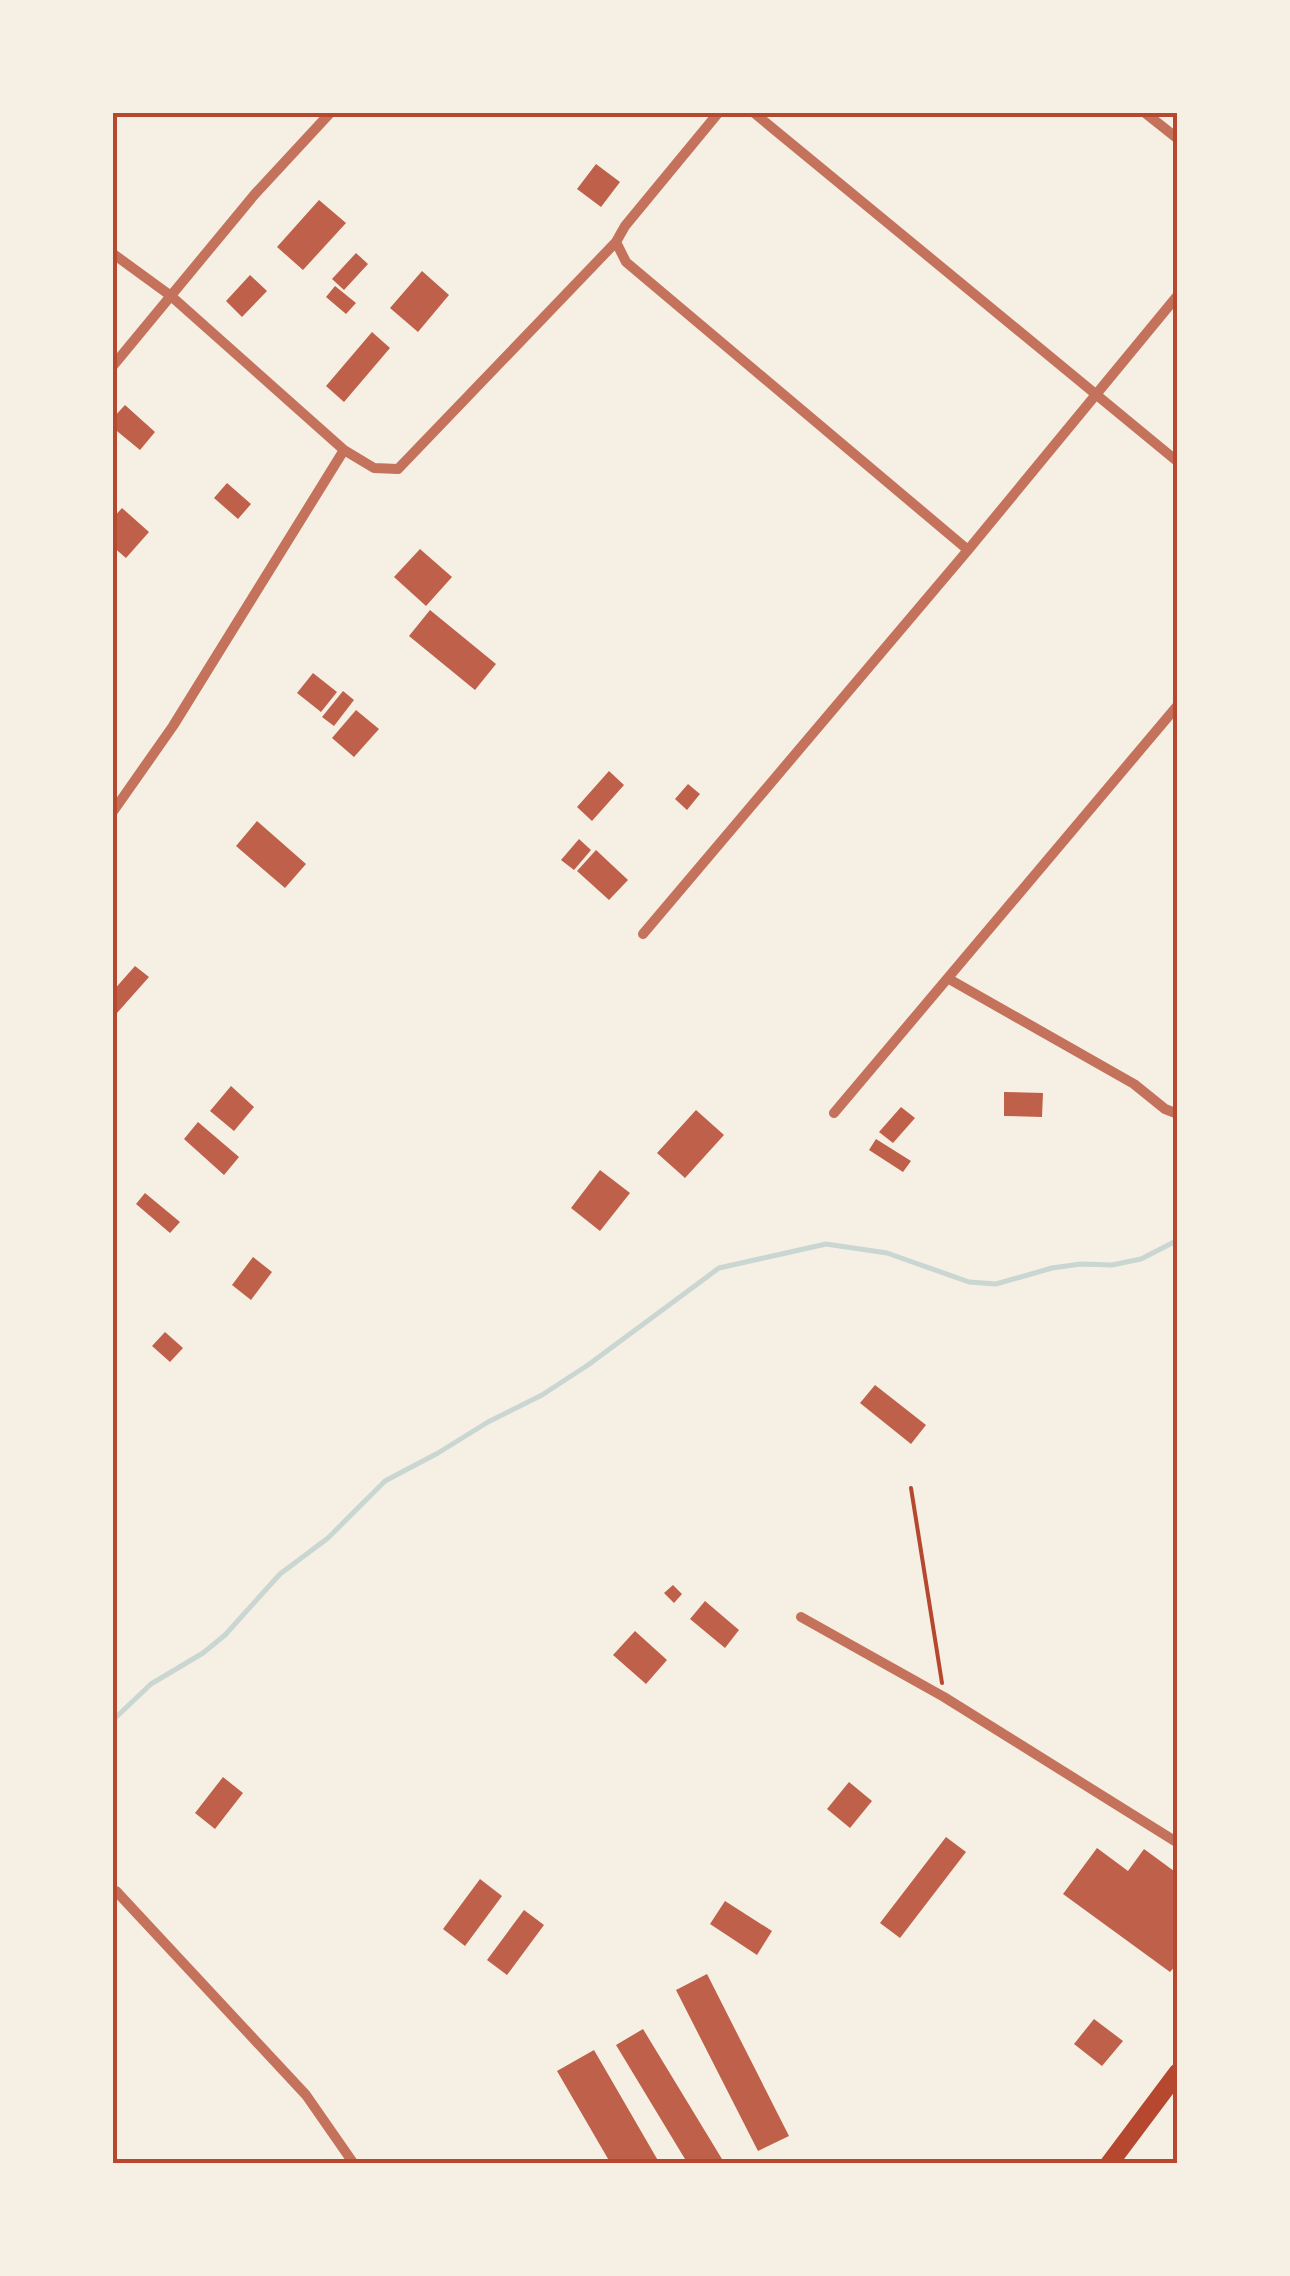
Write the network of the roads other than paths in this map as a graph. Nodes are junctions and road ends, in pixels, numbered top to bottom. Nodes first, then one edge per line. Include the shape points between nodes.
1 (331, 112) edge
2 (719, 112) edge
3 (754, 112) edge
4 (1144, 112) edge
5 (1178, 139) edge
6 (616, 242) junction
7 (112, 253) edge
8 (1178, 295) edge
9 (171, 296) junction
10 (112, 367) edge
11 (1096, 394) junction
12 (344, 450) junction
13 (1178, 462) edge
14 (968, 550) junction
15 (1178, 706) edge
16 (112, 813) edge
17 (643, 934) dead end
18 (949, 979) junction
19 (834, 1113) dead end
20 (1178, 1114) edge
21 (801, 1618) dead end
22 (1178, 1843) edge
23 (116, 1891) dead end
24 (1178, 2072) edge
25 (354, 2164) edge
26 (1109, 2164) edge

1 - 9 street
2 - 6 street
3 - 11 street
4 - 5 street
6 - 12 street via 398,469 374,468
6 - 14 street via 636,273
7 - 9 street
8 - 11 street
9 - 10 street
9 - 12 street
11 - 13 street
11 - 14 street
12 - 16 street
14 - 17 street
15 - 18 street
18 - 19 street
18 - 20 street
21 - 22 street via 944,1697
23 - 25 street via 306,2094
24 - 26 main road

